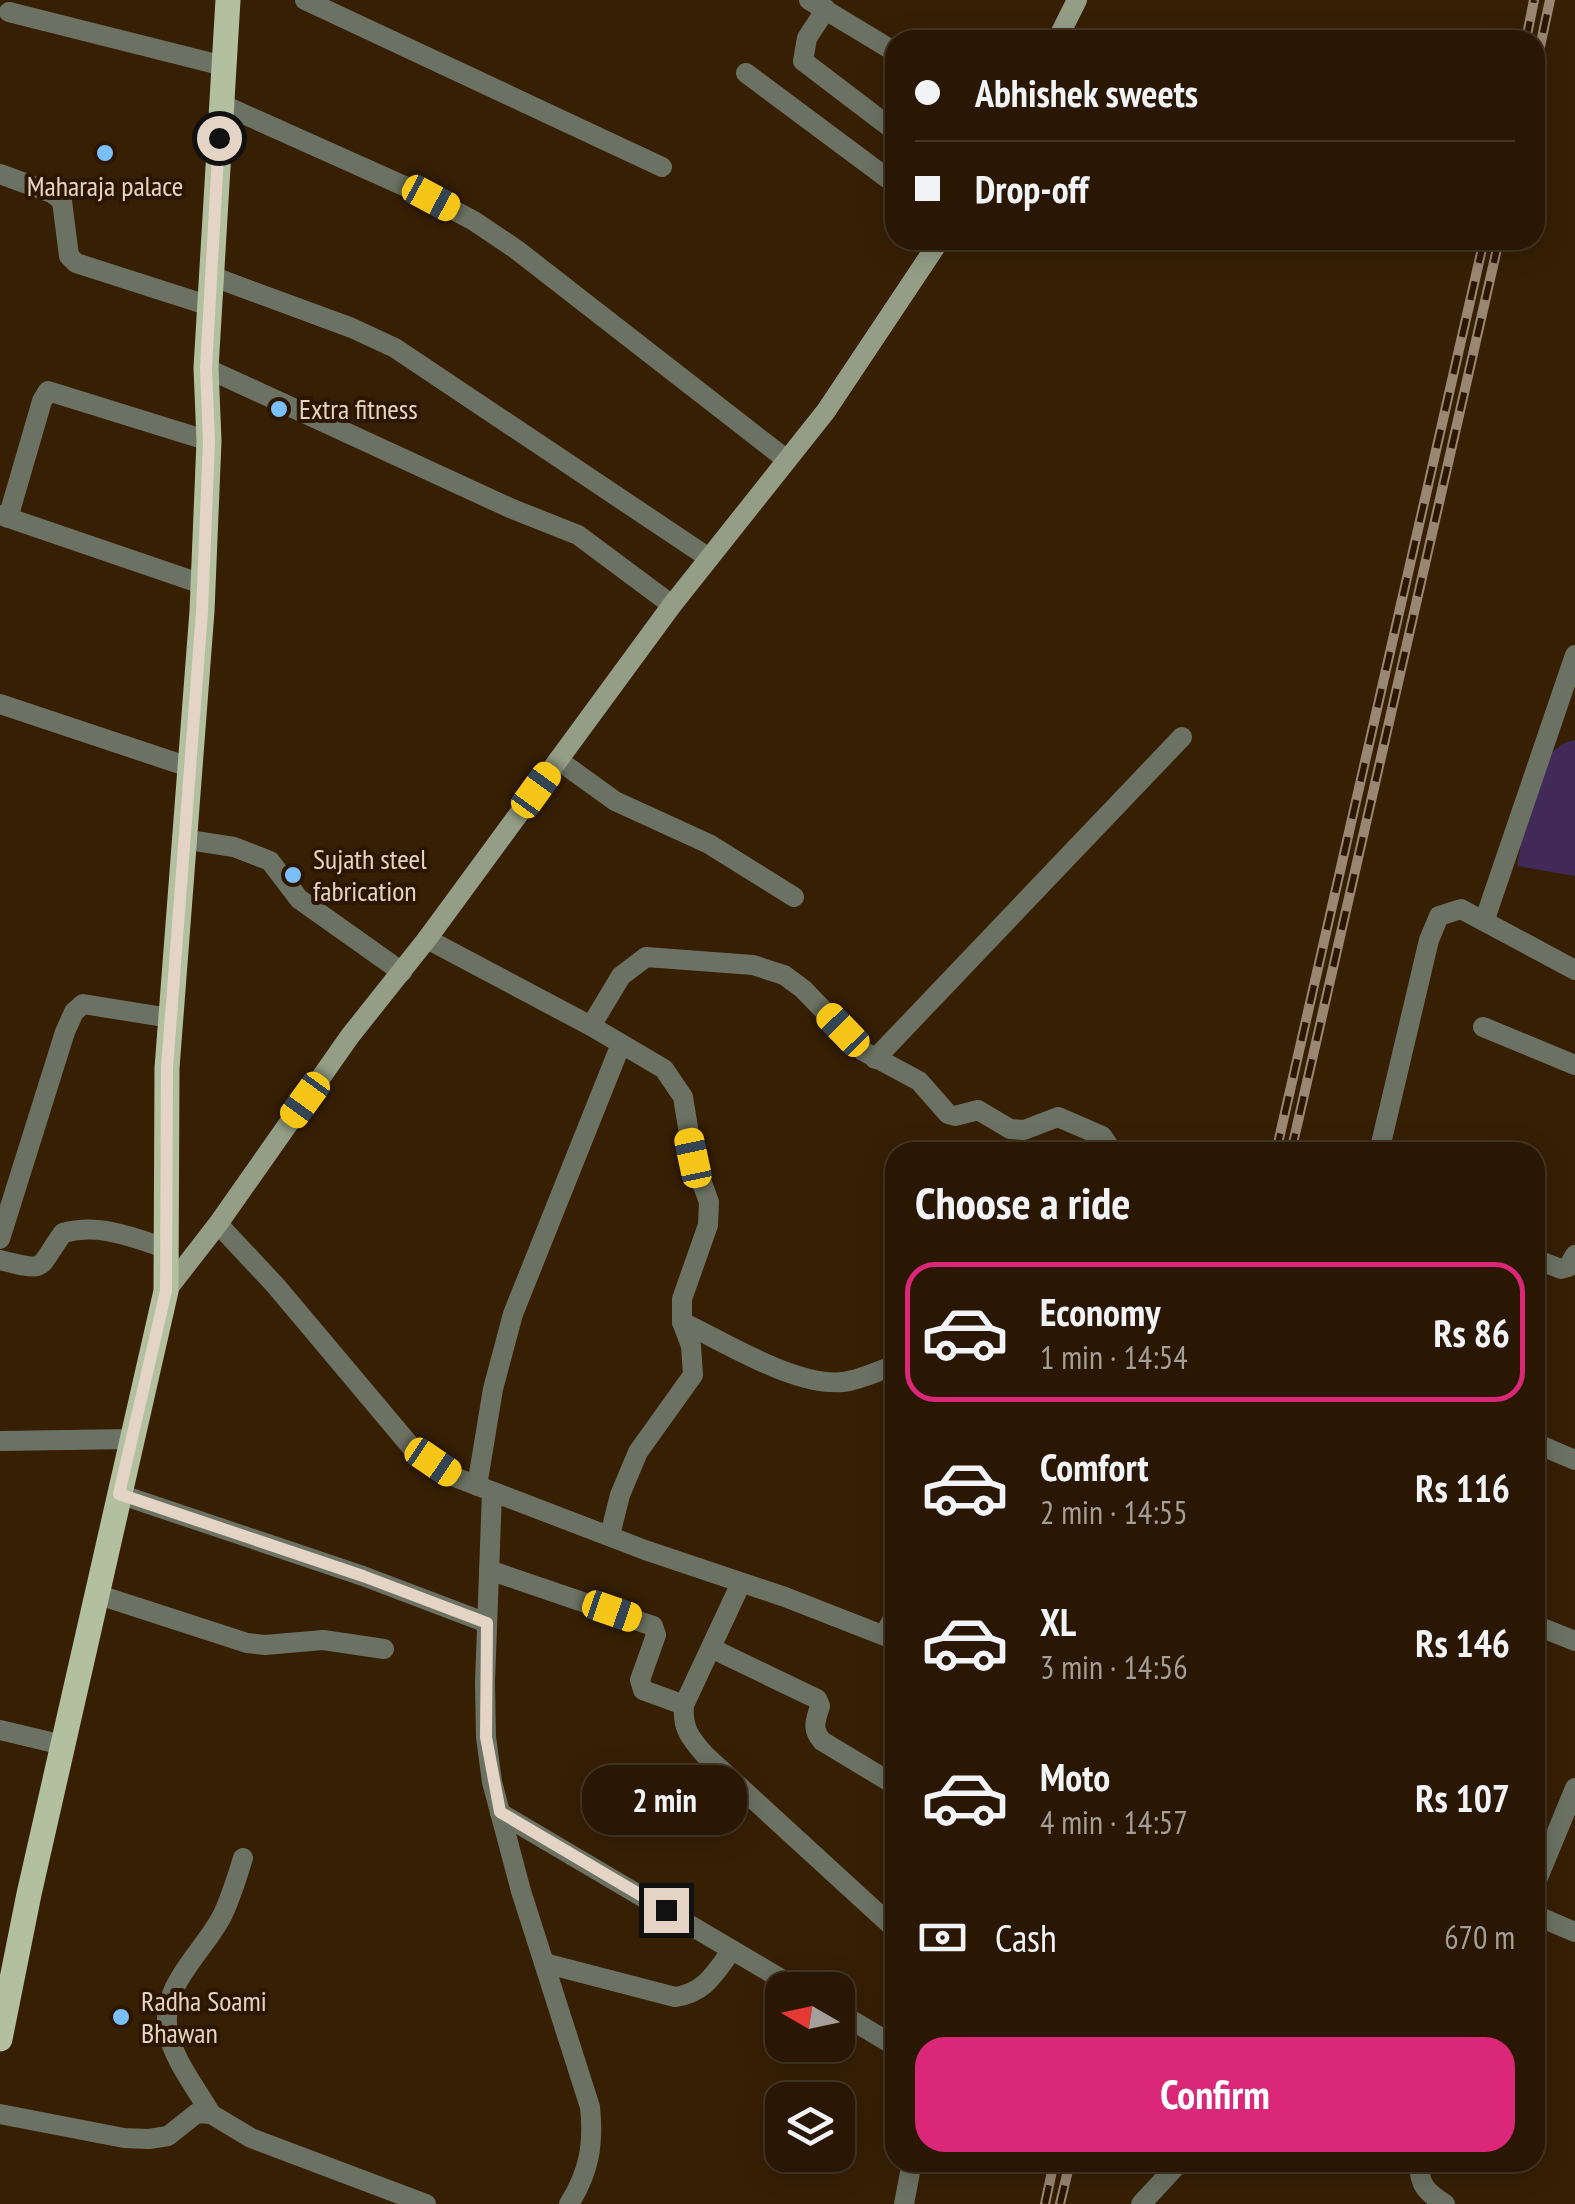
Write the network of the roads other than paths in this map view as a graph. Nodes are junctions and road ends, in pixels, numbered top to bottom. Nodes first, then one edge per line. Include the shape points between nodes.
1 (228, 0) edge
2 (305, 0) edge
3 (1077, 0) edge
4 (817, 4) edge
5 (9, 12) dead end
6 (1062, 30) edge
7 (885, 46) edge
8 (224, 66) junction
9 (746, 73) dead end
10 (221, 104) junction
11 (885, 124) edge
12 (662, 167) dead end
13 (0, 174) edge
14 (885, 177) edge
15 (933, 250) edge
16 (211, 276) junction
17 (210, 306) junction
18 (206, 368) junction
19 (209, 441) junction
20 (787, 460) junction
21 (4, 516) edge
22 (709, 558) junction
23 (202, 584) junction
24 (672, 605) junction
25 (1575, 656) edge
26 (0, 704) edge
27 (1182, 737) dead end
28 (558, 760) junction
29 (188, 767) junction
30 (182, 839) junction
31 (794, 897) dead end
32 (1485, 920) junction
33 (427, 939) junction
34 (1575, 970) edge
35 (402, 972) junction
36 (170, 1018) junction
37 (591, 1026) junction
38 (1483, 1027) dead end
39 (621, 1044) junction
40 (875, 1059) junction
41 (1575, 1065) edge
42 (1106, 1142) edge
43 (1381, 1142) edge
44 (218, 1224) junction
45 (0, 1239) edge
46 (166, 1248) junction
47 (1575, 1254) edge
48 (0, 1260) edge
49 (1545, 1262) edge
50 (166, 1291) junction
51 (682, 1322) junction
52 (885, 1369) edge
53 (132, 1439) junction
54 (0, 1442) edge
55 (1545, 1447) edge
56 (1575, 1460) edge
57 (485, 1489) junction
58 (119, 1494) junction
59 (610, 1535) junction
60 (489, 1570) junction
61 (741, 1582) junction
62 (96, 1594) junction
63 (487, 1623) junction
64 (1545, 1629) edge
65 (885, 1636) edge
66 (1575, 1641) edge
67 (710, 1648) junction
68 (384, 1650) dead end
69 (684, 1704) junction
70 (0, 1730) edge
71 (62, 1745) junction
72 (885, 1779) edge
73 (1575, 1788) edge
74 (500, 1812) junction
75 (243, 1858) dead end
76 (1545, 1861) edge
77 (1545, 1919) edge
78 (885, 1920) edge
79 (1575, 1932) edge
80 (732, 1950) junction
81 (544, 1963) junction
82 (769, 1972) edge
83 (855, 2022) edge
84 (0, 2039) edge
85 (885, 2040) edge
86 (0, 2114) edge
87 (212, 2114) junction
88 (910, 2172) edge
89 (1170, 2172) edge
90 (1419, 2172) edge
91 (426, 2204) edge
92 (569, 2204) edge
93 (904, 2204) edge
94 (1140, 2204) edge
95 (1444, 2204) edge

1 - 8 main road
2 - 12 street
3 - 6 main road
4 - 7 street
4 - 11 street via 803,61
5 - 8 street
8 - 10 main road
9 - 14 street
10 - 16 main road
10 - 20 street via 474,220
13 - 17 street via 62,201 69,256 76,263
15 - 20 main road
16 - 17 main road
16 - 22 street via 395,348
17 - 18 main road
18 - 19 main road
18 - 24 street via 578,535
19 - 21 street via 48,390
19 - 23 main road
20 - 22 main road
21 - 23 street
22 - 24 main road
23 - 29 main road
24 - 28 main road
25 - 32 street
26 - 29 street
27 - 40 street
28 - 31 street via 630,810 709,844
28 - 33 main road
29 - 30 main road
30 - 35 street via 270,860 299,898
30 - 36 main road
32 - 34 street
32 - 43 street via 1461,909 1439,916
33 - 35 main road
33 - 37 street
35 - 44 main road
36 - 45 street via 96,1004 74,1012
36 - 46 main road
37 - 39 street
37 - 40 street via 621,976 646,957 754,965 794,982
38 - 41 street
39 - 51 street via 664,1069 683,1096 693,1158 709,1202 708,1225 688,1272
39 - 57 street via 513,1314 493,1389
40 - 42 street via 919,1081 954,1116 978,1110 1024,1130 1058,1116
44 - 50 main road
44 - 57 street via 413,1449
46 - 48 street via 82,1228 63,1233 42,1266
46 - 50 main road
47 - 49 street via 1568,1267
50 - 53 main road
51 - 52 street via 812,1380 848,1382
51 - 59 street via 693,1375 638,1452
53 - 54 street
53 - 58 main road
55 - 56 street
57 - 59 street
57 - 60 street
58 - 62 main road
58 - 63 street
59 - 61 street
60 - 63 street
60 - 69 street via 652,1626 656,1636 642,1690
61 - 65 street
61 - 67 street
62 - 68 street via 247,1643 323,1640
62 - 71 main road
63 - 74 street via 486,1737
64 - 66 street
67 - 69 street
67 - 72 street via 816,1699 815,1734
69 - 78 street via 682,1724 706,1756
70 - 71 street
71 - 84 main road
73 - 76 street
74 - 80 street
74 - 81 street
75 - 87 street via 222,1917 172,1992 166,2016 168,2036
77 - 79 street
80 - 81 street via 706,1986 674,1997
80 - 82 street
81 - 92 street via 594,2138
83 - 85 street
86 - 87 street via 148,2139 168,2136 197,2113
87 - 91 street via 250,2138
88 - 93 street
89 - 94 street
90 - 95 street via 1425,2191

